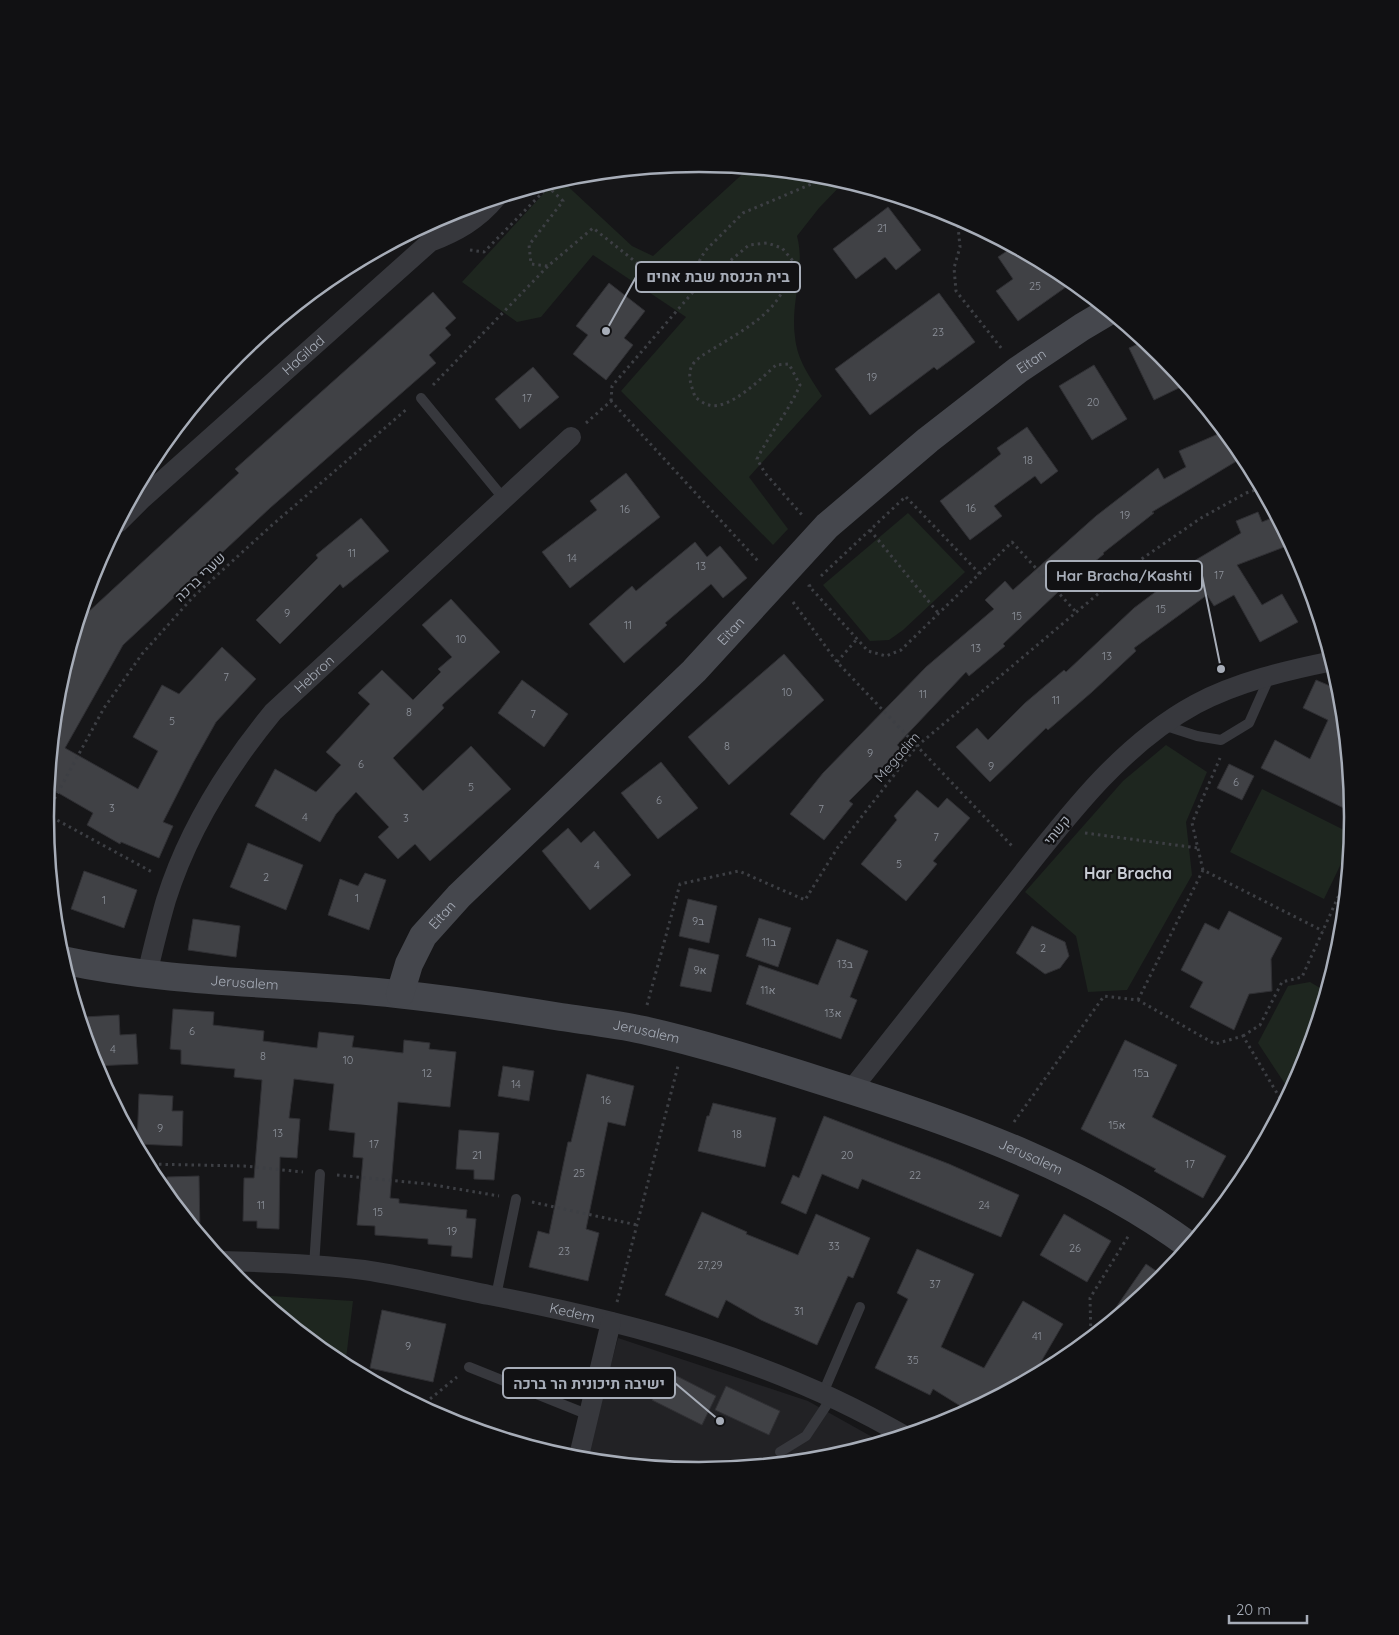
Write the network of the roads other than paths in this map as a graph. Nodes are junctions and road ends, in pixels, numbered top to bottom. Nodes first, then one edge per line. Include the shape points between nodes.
1 (486, 208) edge
2 (1104, 314) edge
3 (421, 398) road end
4 (571, 438) road end
5 (504, 499) junction
6 (133, 508) edge
7 (1326, 664) edge
8 (1269, 678) junction
9 (1163, 725) junction
10 (70, 961) edge
11 (146, 974) junction
12 (400, 994) junction
13 (850, 1090) junction
14 (320, 1174) road end
15 (516, 1199) road end
16 (1185, 1243) edge
17 (231, 1262) edge
18 (314, 1266) junction
19 (496, 1296) junction
20 (860, 1307) dead end
21 (611, 1322) junction
22 (469, 1366) road end
23 (827, 1395) junction
24 (589, 1415) junction
25 (898, 1432) edge
26 (580, 1452) edge
27 (780, 1452) dead end

1 - 6 street, HaGilad via 453,233 430,242
2 - 12 street, Eitan via 1018,370 928,440 819,534 694,671 459,896 423,936 409,964
3 - 5 lane
4 - 5 street, Hebron
5 - 11 street, Hebron via 273,712 243,749 212,796 188,843
7 - 8 street, קשתי
8 - 9 street, קשתי via 1196,703
8 - 9 lane via 1249,723 1221,740
9 - 13 street, קשתי via 1118,763 1058,830
10 - 11 street, Jerusalem
11 - 12 street, Jerusalem
12 - 13 street, Jerusalem via 640,1030 726,1051
13 - 16 street, Jerusalem via 999,1144 1112,1196
14 - 18 lane
15 - 19 lane
17 - 18 street, Kedem
18 - 19 street, Kedem via 365,1270
19 - 21 street, Kedem
20 - 23 lane
21 - 23 street, Kedem via 688,1341
21 - 24 street
22 - 24 lane
23 - 25 street, Kedem
23 - 27 lane via 806,1436
24 - 26 street

